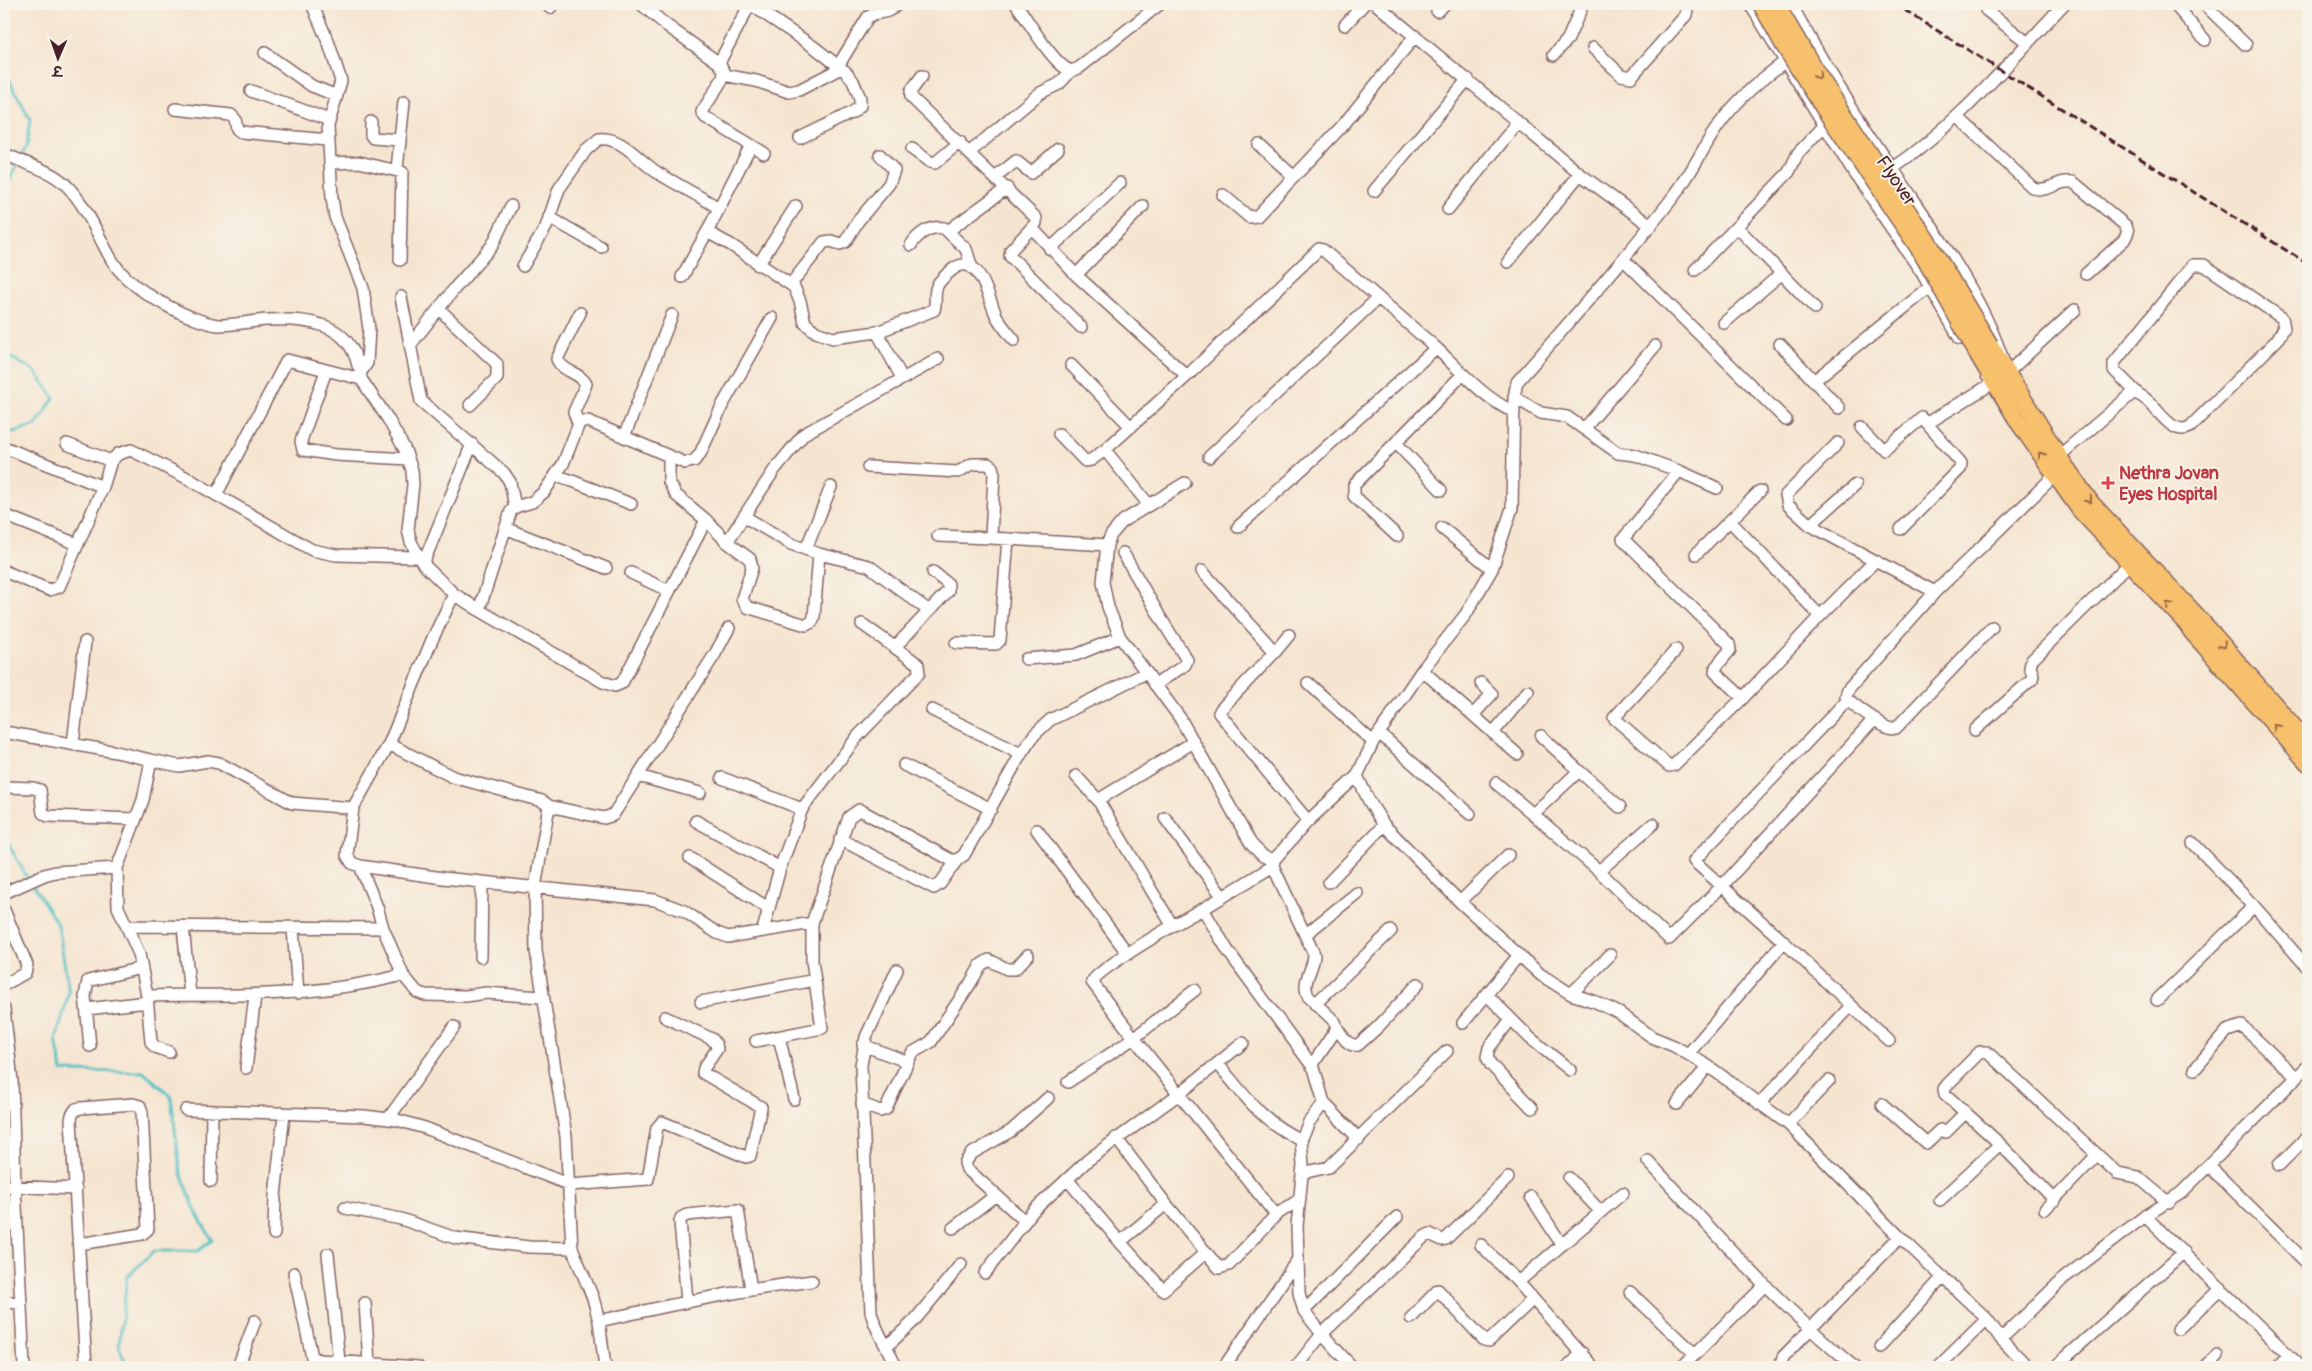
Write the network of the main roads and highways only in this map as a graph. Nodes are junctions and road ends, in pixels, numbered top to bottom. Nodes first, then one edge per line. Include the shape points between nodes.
1 (1761, 4) edge
2 (1776, 4) edge
3 (1984, 349) junction
4 (2308, 743) edge
5 (2308, 763) edge

1 - 3 highway, Flyover, bridge via 1818,99
2 -> 3 highway, Flyover, bridge via 1816,72 1930,245
3 -> 4 highway, Flyover via 2007,373 2058,456 2091,502
5 -> 3 highway, Flyover via 2187,624 2080,510 1993,382

